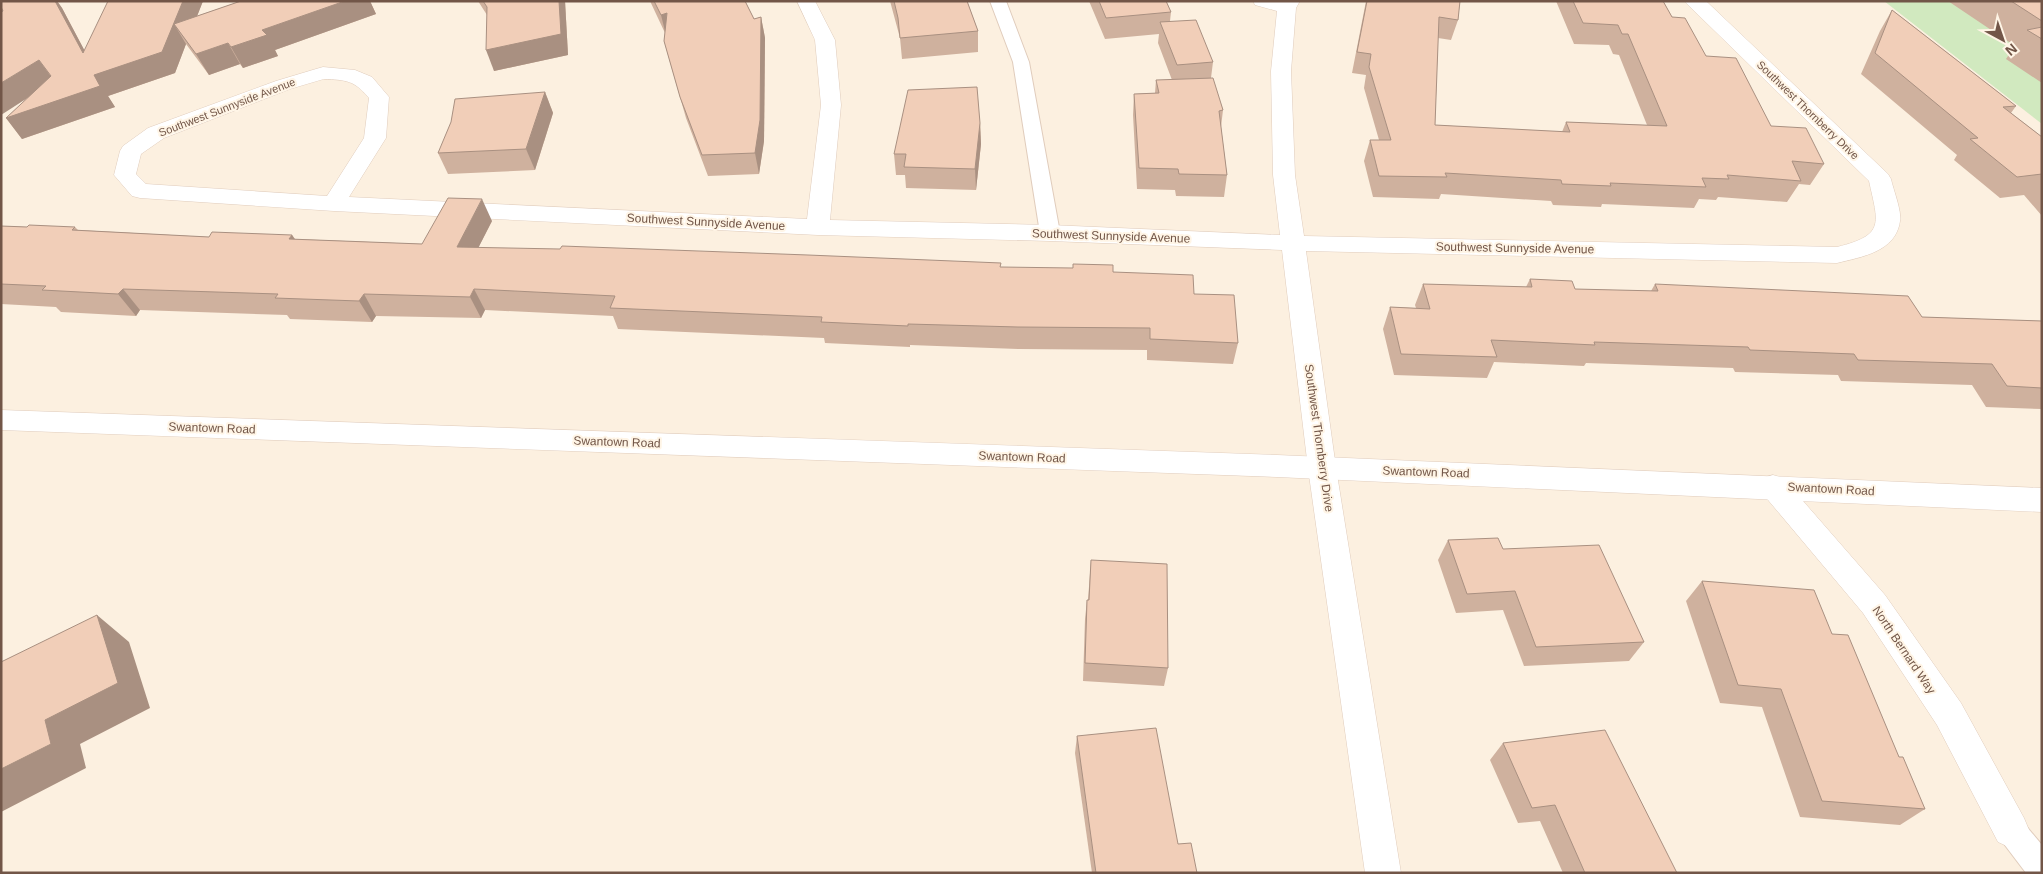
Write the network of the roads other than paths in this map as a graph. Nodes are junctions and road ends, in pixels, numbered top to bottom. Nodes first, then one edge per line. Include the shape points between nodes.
1 (806, 1) edge
2 (998, 1) edge
3 (1262, 1) edge
4 (1693, 1) edge
5 (1289, 5) edge
6 (334, 204) junction
7 (818, 227) junction
8 (1050, 233) junction
9 (1883, 235) joint
10 (1292, 243) junction
11 (1, 420) edge
12 (1322, 468) junction
13 (1773, 486) junction
14 (2042, 500) edge
15 (2011, 830) joint
16 (2042, 869) edge
17 (1383, 873) edge

1 - 7 street via 825,40 831,104
2 - 8 lane via 1020,62
3 - 5 street
4 - 9 street, Southwest Thornberry Drive via 1880,179 1889,220
5 - 10 street, Southwest Thornberry Drive via 1281,71 1284,175
6 - 6 street, Southwest Sunnyside Avenue via 140,190 125,175 131,151 156,133 283,85 323,73 348,74 365,81 379,96 379,114 375,138
6 - 7 street, Southwest Sunnyside Avenue
7 - 8 street, Southwest Sunnyside Avenue
8 - 10 street, Southwest Sunnyside Avenue
9 - 10 street, Southwest Sunnyside Avenue via 1866,248 1837,255
10 - 12 street, Southwest Thornberry Drive
11 - 12 street, Swantown Road
12 - 13 street, Swantown Road
12 - 17 street, Southwest Thornberry Drive
13 - 14 street, Swantown Road
13 - 15 street, North Bernard Way via 1874,604 1949,714
15 - 16 lane

